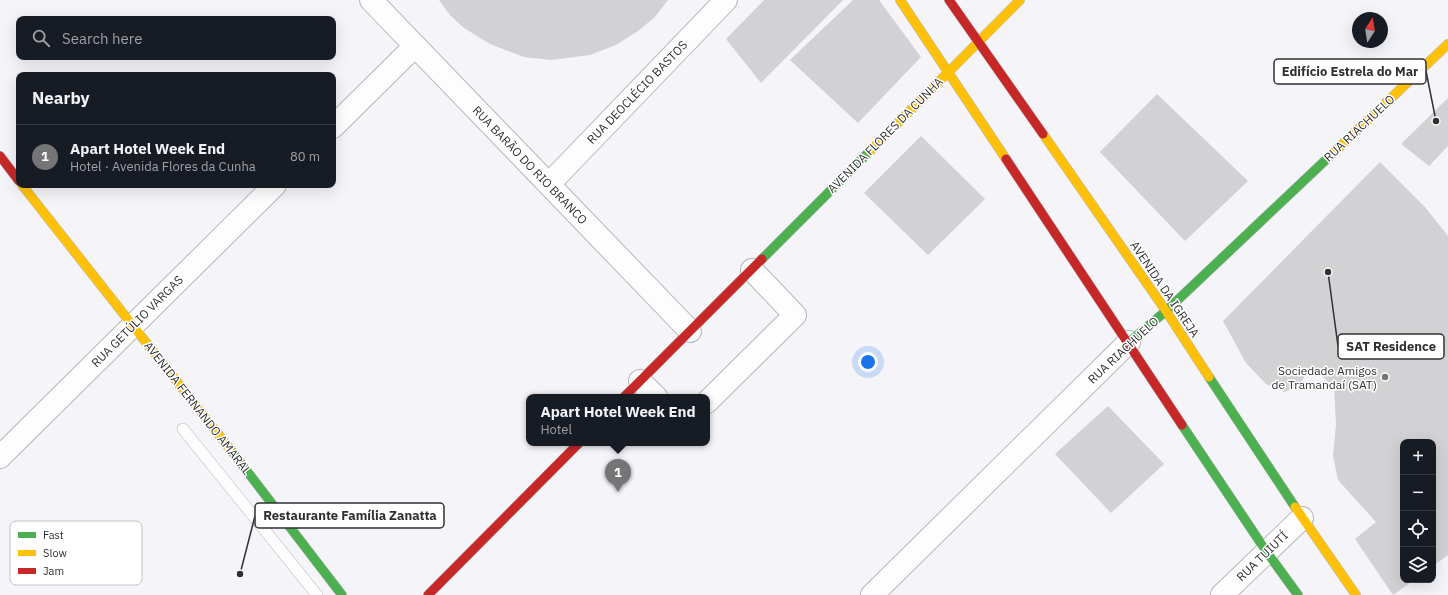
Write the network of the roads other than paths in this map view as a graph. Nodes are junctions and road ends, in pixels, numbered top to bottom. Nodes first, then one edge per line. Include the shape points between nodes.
1 (371, 0) edge
2 (726, 0) edge
3 (900, 0) edge
4 (949, 0) edge
5 (1020, 0) edge
6 (977, 42) junction
7 (1448, 44) edge
8 (415, 46) junction
9 (947, 72) junction
10 (336, 124) edge
11 (0, 156) edge
12 (16, 177) edge
13 (549, 184) junction
14 (24, 188) edge
15 (272, 188) edge
16 (752, 270) junction
17 (1166, 311) junction
18 (133, 325) junction
19 (690, 330) junction
20 (1129, 342) junction
21 (640, 381) junction
22 (627, 394) edge
23 (653, 394) edge
24 (710, 399) edge
25 (183, 428) dead end
26 (576, 446) edge
27 (0, 457) edge
28 (1302, 518) junction
29 (1266, 551) junction
30 (317, 595) edge
31 (342, 595) edge
32 (428, 595) edge
33 (872, 595) edge
34 (1222, 595) edge
35 (1298, 595) edge
36 (1356, 595) edge

1 - 8 street, RUA BARÃO DO RIO BRANCO
2 - 13 street, RUA DEOCLÉCIO BASTOS
3 - 9 main road
4 - 6 main road, AVENIDA DA IGREJA
5 - 6 main road, AVENIDA FLORES DA CUNHA
6 - 9 main road, AVENIDA FLORES DA CUNHA
6 - 17 main road, AVENIDA DA IGREJA
7 - 17 main road, RUA RIACHUELO
8 - 10 street
8 - 13 street, RUA BARÃO DO RIO BRANCO
9 - 16 main road, AVENIDA FLORES DA CUNHA
9 - 20 main road
11 - 12 main road
13 - 19 street, RUA BARÃO DO RIO BRANCO
14 - 18 main road, AVENIDA FERNANDO AMARAL
15 - 18 street, RUA GETÚLIO VARGAS
16 - 19 main road, AVENIDA FLORES DA CUNHA
16 - 24 street via 795,315
17 - 20 main road, RUA RIACHUELO
17 - 28 main road, AVENIDA DA IGREJA
18 - 27 street, RUA GETÚLIO VARGAS
18 - 31 main road, AVENIDA FERNANDO AMARAL
19 - 21 main road, AVENIDA FLORES DA CUNHA
20 - 29 main road
20 - 33 street, RUA RIACHUELO
21 - 22 main road, AVENIDA FLORES DA CUNHA
21 - 23 street
25 - 30 lane, AVENIDA FERNANDO AMARAL
26 - 32 main road
28 - 29 street, RUA TUIUTÍ
28 - 36 main road, AVENIDA DA IGREJA
29 - 34 street, RUA TUIUTÍ
29 - 35 main road

